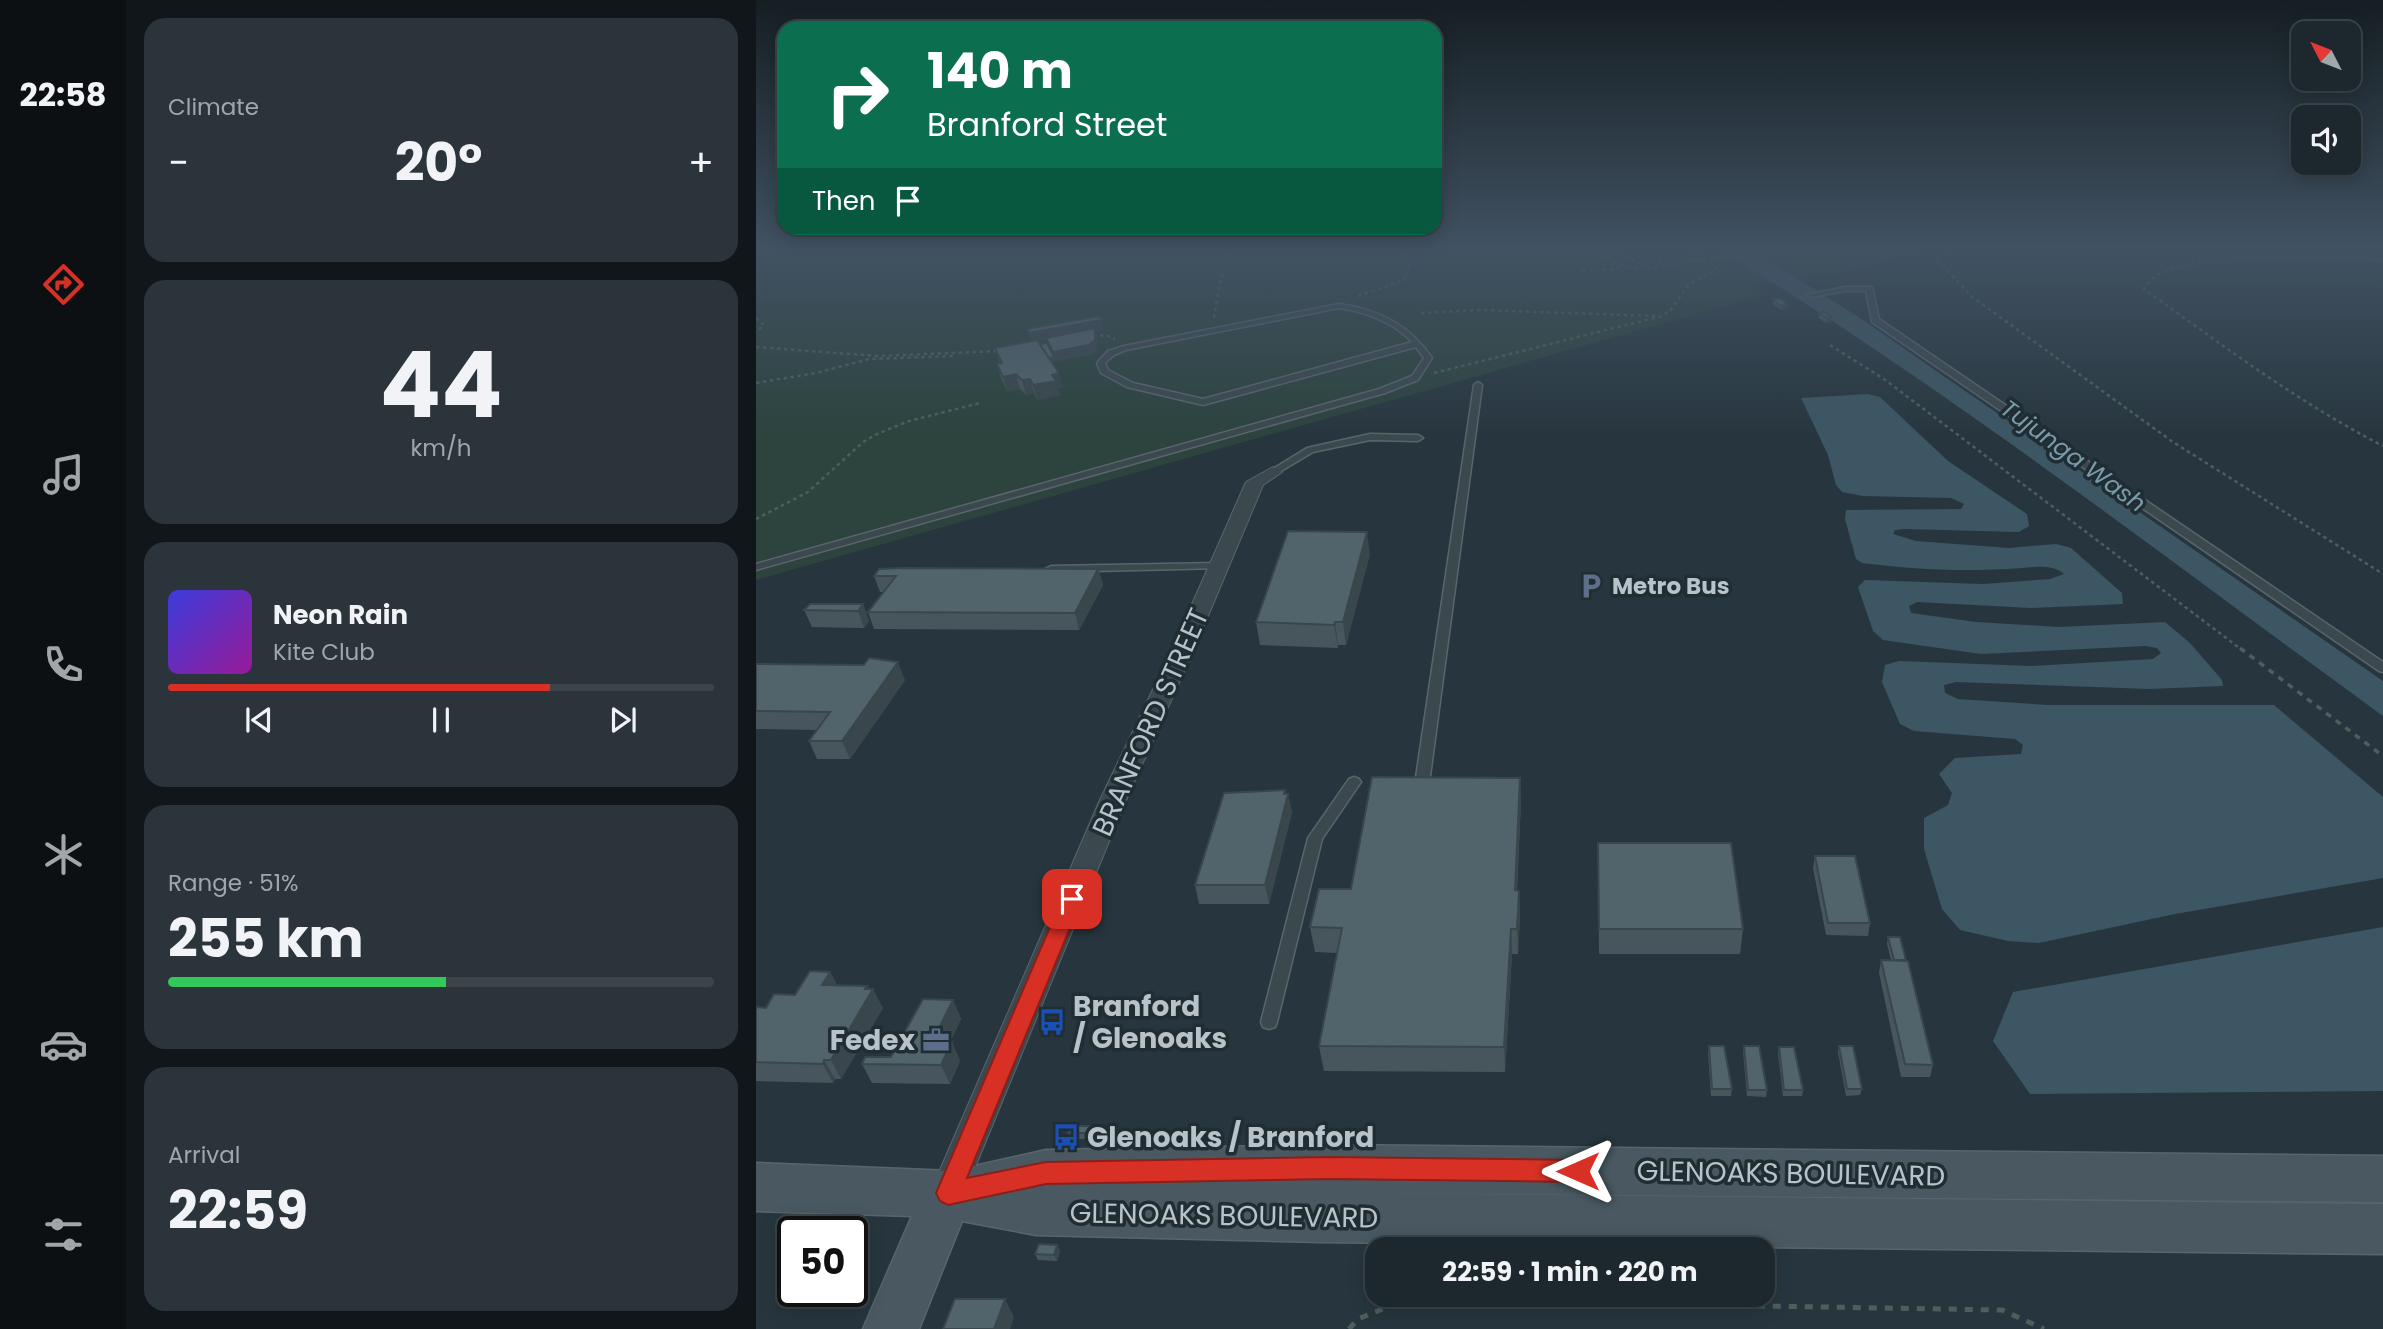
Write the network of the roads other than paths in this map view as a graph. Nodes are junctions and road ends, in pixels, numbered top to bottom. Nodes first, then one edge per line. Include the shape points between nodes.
1 (1308, 312) edge
2 (1367, 312) edge
3 (1873, 312) edge
4 (1416, 344) junction
5 (1478, 385) dead end
6 (1418, 438) dead end
7 (1273, 472) joint
8 (1219, 566) junction
9 (756, 567) edge
10 (1039, 569) edge
11 (2383, 668) edge
12 (1354, 782) dead end
13 (1422, 784) edge
14 (1269, 1022) dead end
15 (1938, 1174) junction
16 (2383, 1179) edge
17 (756, 1187) edge
18 (948, 1193) junction
19 (1950, 1224) junction
20 (2383, 1229) edge
21 (891, 1329) edge

1 - 4 lane via 1124,348 1101,363 1104,371 1130,385 1203,402
2 - 4 lane via 1391,323
3 - 11 lane via 1875,320
4 - 9 lane via 1427,358 1419,374 1382,391
5 - 13 lane
6 - 7 lane via 1370,437 1310,450
7 - 8 street, BRANFORD STREET via 1255,482
8 - 10 lane
8 - 18 street, BRANFORD STREET via 1113,800
12 - 14 lane via 1315,838
15 - 16 main road, GLENOAKS BOULEVARD
15 - 18 main road, GLENOAKS BOULEVARD via 1344,1168 1060,1172
15 - 19 main road
17 - 18 main road, GLENOAKS BOULEVARD
18 - 19 main road, GLENOAKS BOULEVARD via 1036,1211
18 - 21 main road, BRANFORD STREET
19 - 20 main road, GLENOAKS BOULEVARD

